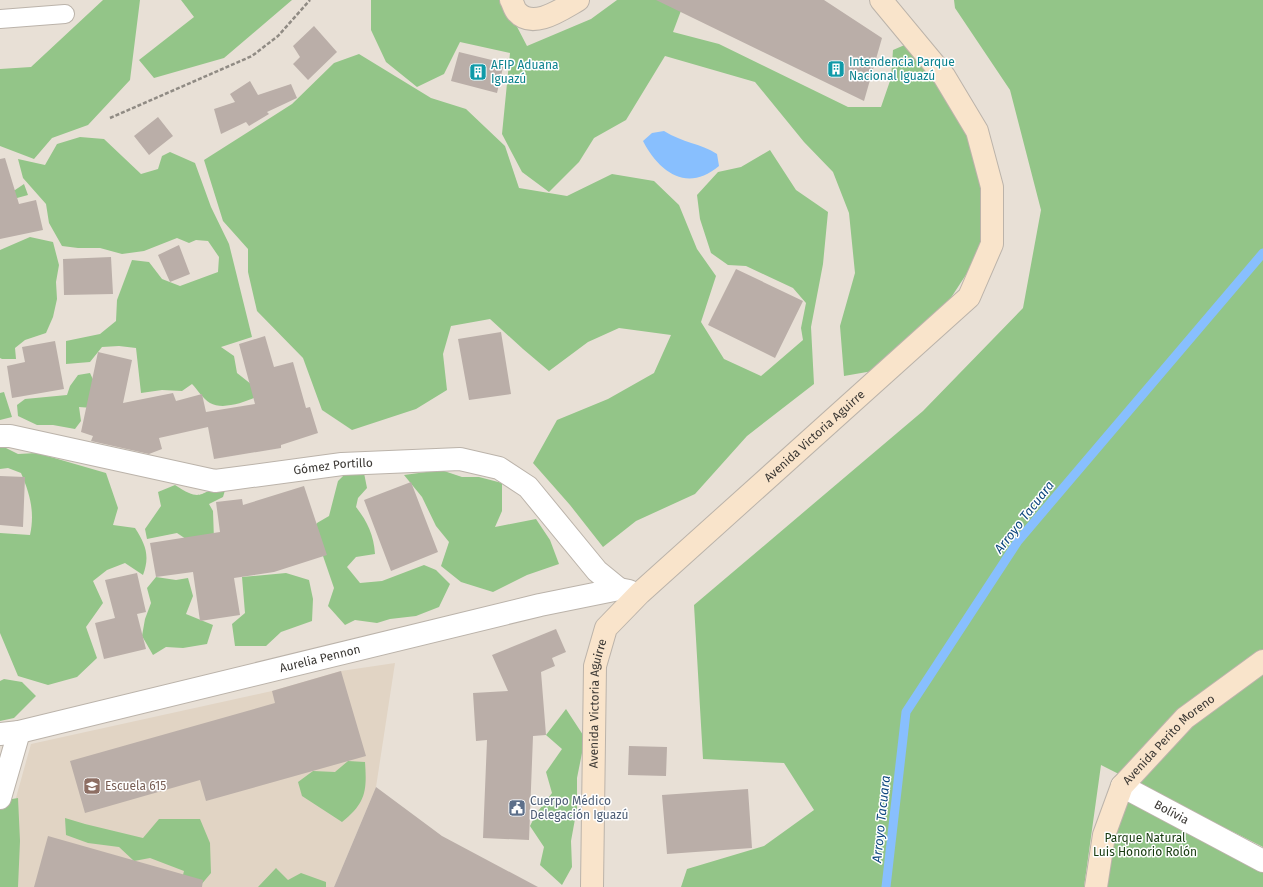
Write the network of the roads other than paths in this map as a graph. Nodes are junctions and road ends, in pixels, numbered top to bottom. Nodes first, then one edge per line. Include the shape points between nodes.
1 (511, 0) edge
2 (578, 0) edge
3 (881, 0) edge
4 (65, 14) dead end
5 (0, 20) edge
6 (0, 436) edge
7 (619, 589) junction
8 (640, 593) junction
9 (1263, 661) edge
10 (9, 733) edge
11 (1122, 786) junction
12 (0, 798) edge
13 (1263, 861) edge
14 (592, 887) edge
15 (1096, 887) edge

1 - 2 main road via 517,12 531,19 552,15
3 - 8 main road, Avenida Victoria Aguirre via 944,76 977,131 992,187 992,244 969,297
4 - 5 lane
6 - 7 street, Gómez Portillo via 10,436 214,481 342,464 460,459 499,468 528,487 597,571
7 - 8 street, Aurelia Pennon
7 - 10 street, Aurelia Pennon via 540,605
8 - 14 main road, Avenida Victoria Aguirre via 606,628 595,666
9 - 11 main road, Avenida Perito Moreno via 1185,718
10 - 12 street
11 - 13 street, Bolívia
11 - 15 main road, Avenida Perito Moreno via 1104,835

